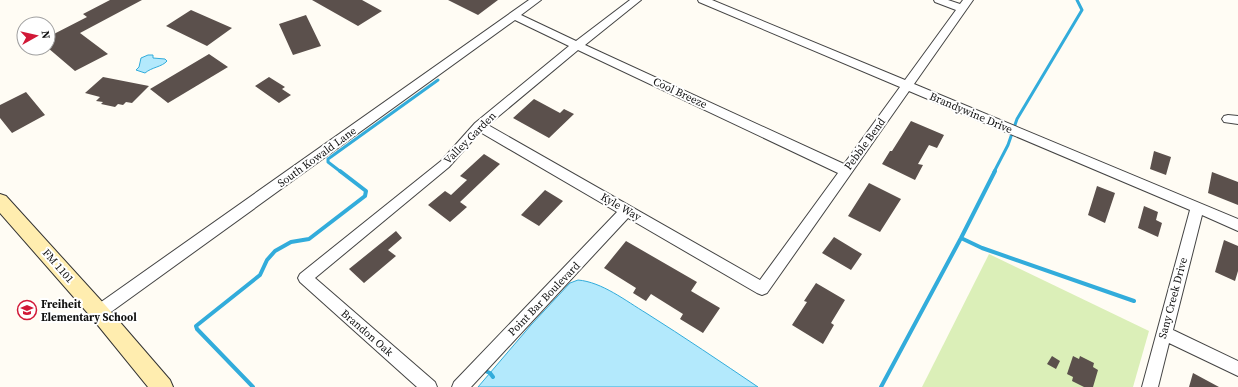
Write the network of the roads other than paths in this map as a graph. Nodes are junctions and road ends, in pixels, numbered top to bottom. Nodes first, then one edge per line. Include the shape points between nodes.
1 (536, 0) edge
2 (636, 0) edge
3 (703, 0) edge
4 (939, 0) edge
5 (965, 4) edge
6 (514, 16) junction
7 (577, 45) junction
8 (907, 87) junction
9 (479, 126) junction
10 (846, 171) junction
11 (0, 201) edge
12 (1197, 208) junction
13 (627, 211) junction
14 (1238, 226) edge
15 (305, 278) joint
16 (762, 289) joint
17 (99, 312) junction
18 (1164, 333) junction
19 (1238, 369) edge
20 (162, 387) edge
21 (429, 387) edge
22 (460, 387) edge
23 (1150, 387) edge

1 - 6 street, South Kowald Lane
2 - 7 street, Valley Garden
3 - 8 street, Brandywine Drive
4 - 5 street
5 - 8 street, Pebble Bend
6 - 7 street, Cool Breeze
6 - 17 street, South Kowald Lane
7 - 9 street, Valley Garden
7 - 10 street, Cool Breeze
8 - 10 street, Pebble Bend
8 - 12 street, Brandywine Drive
9 - 13 street, Kyle Way
9 - 15 street, Valley Garden via 445,164
10 - 16 street, Pebble Bend
11 - 17 main road, FM 1101 / FM 1101
12 - 14 street, Brandywine Drive
12 - 18 street, Sany Creek Drive
13 - 16 street, Kyle Way
13 - 22 street, Point Bar Boulevard
15 - 21 street, Brandon Oak
17 - 20 main road, FM 1101 / FM 1101
18 - 19 street
18 - 23 street, Sany Creek Drive

